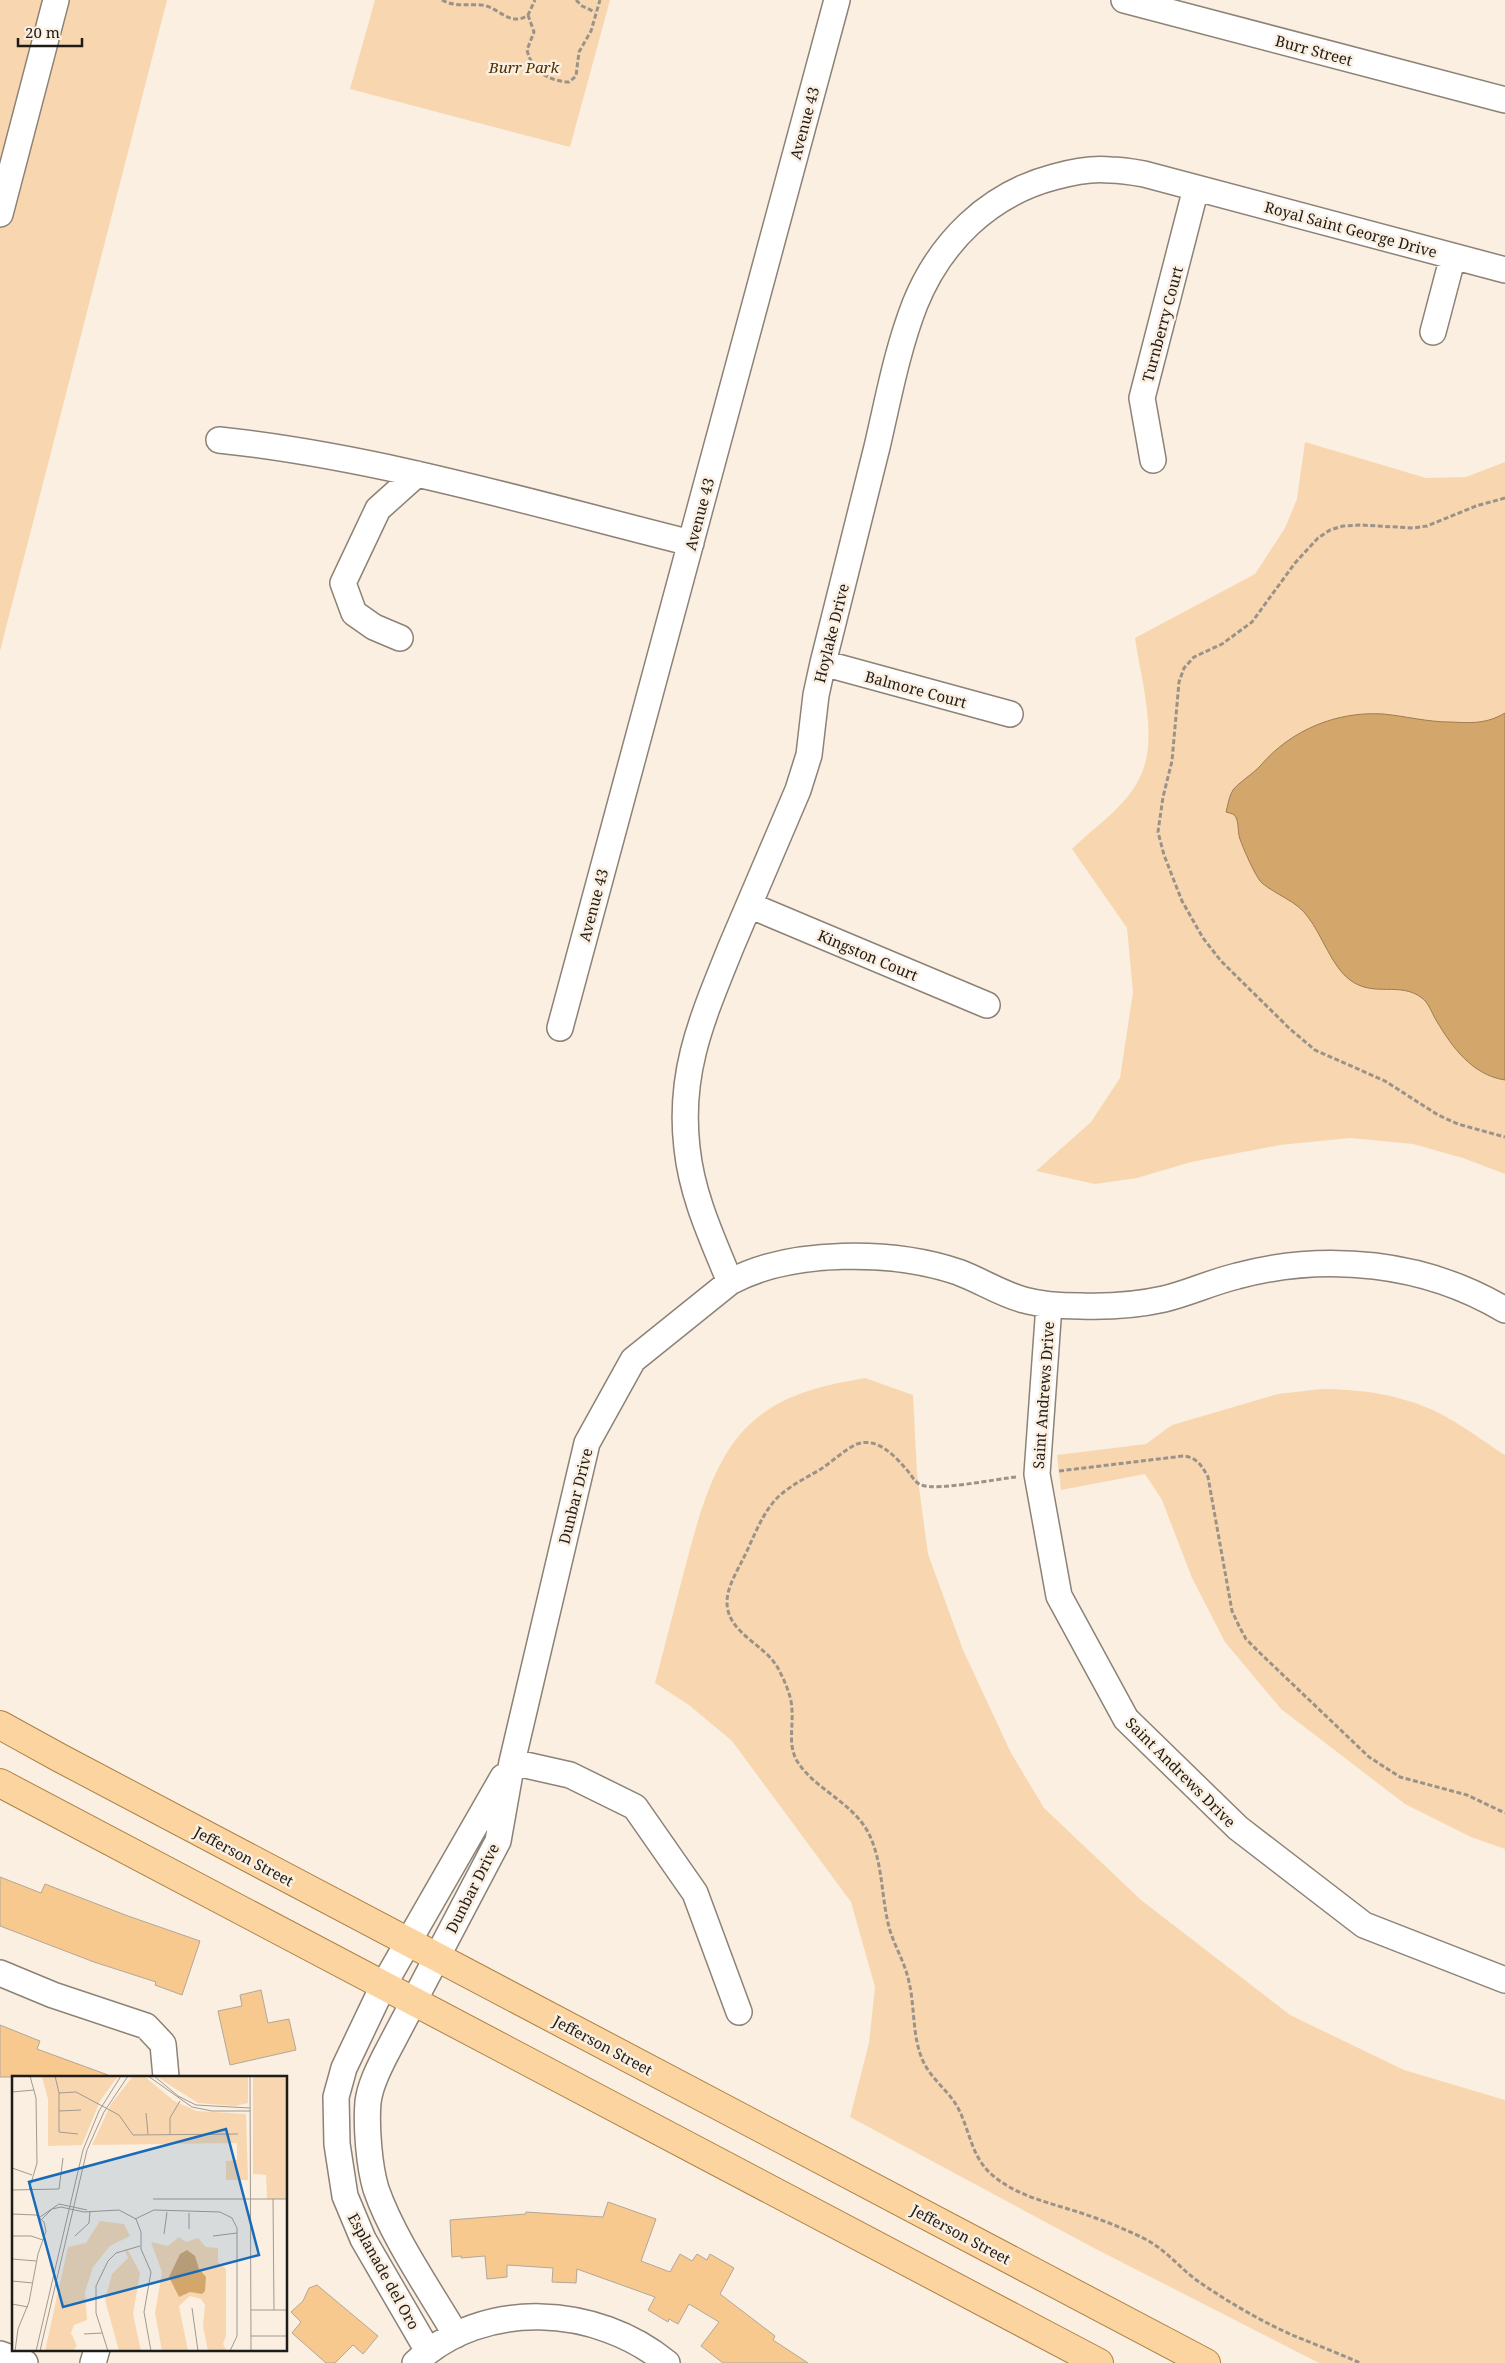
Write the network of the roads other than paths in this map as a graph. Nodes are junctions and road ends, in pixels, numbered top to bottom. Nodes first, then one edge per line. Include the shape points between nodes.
1 (56, 0) edge
2 (837, 0) edge
3 (1124, 0) edge
4 (1505, 100) edge
5 (1196, 188) junction
6 (0, 214) edge
7 (1453, 256) junction
8 (1505, 270) edge
9 (1433, 332) dead end
10 (219, 440) dead end
11 (1153, 460) dead end
12 (417, 474) junction
13 (691, 543) junction
14 (400, 638) dead end
15 (823, 664) junction
16 (1010, 714) dead end
17 (749, 905) junction
18 (987, 1005) dead end
19 (560, 1028) dead end
20 (730, 1282) junction
21 (1049, 1305) junction
22 (1505, 1310) edge
23 (0, 1725) edge
24 (512, 1762) junction
25 (0, 1783) edge
26 (396, 1964) junction
27 (0, 1973) edge
28 (425, 1979) junction
29 (1505, 1980) edge
30 (739, 2012) dead end
31 (166, 2076) edge
32 (436, 2348) edge
33 (97, 2350) edge
34 (0, 2354) edge
35 (25, 2363) edge
36 (93, 2363) edge
37 (667, 2363) edge
38 (1099, 2363) edge
39 (1206, 2363) edge

1 - 6 street
2 - 13 street, Avenue 43
3 - 4 street, Burr Street
5 - 7 street, Royal Saint George Drive
5 - 11 street, Turnberry Court via 1142,398
5 - 15 street, Hoylake Drive via 1144,174 1109,169 1072,172 1013,191 966,226 944,252 914,306
7 - 8 street, Royal Saint George Drive
7 - 9 street
10 - 12 street via 280,447
12 - 13 street
12 - 14 street via 378,509 343,583 354,613 374,627
13 - 19 street, Avenue 43
15 - 16 street, Balmore Court
15 - 17 street, Hoylake Drive via 816,695 810,755
17 - 18 street, Kingston Court
17 - 20 street, Hoylake Drive via 696,1036 687,1086 687,1148 693,1183 702,1218
20 - 21 street, Dunbar Drive via 751,1272 801,1261 863,1256 895,1258 959,1273 1024,1300
20 - 24 street, Dunbar Drive via 632,1360 587,1443
21 - 22 street, Dunbar Drive via 1120,1305 1155,1300 1282,1266 1326,1263 1374,1265 1420,1274 1461,1288
21 - 29 street, Saint Andrews Drive via 1037,1474 1059,1596 1126,1719 1238,1828 1364,1925
23 - 26 main road, Jefferson Street
24 - 26 street, Dunbar Drive
24 - 28 street, Dunbar Drive via 498,1841
24 - 30 street via 570,1775 635,1807 695,1893
25 - 26 main road, Jefferson Street
26 - 28 main road, Jefferson Street
26 - 28 main road, Jefferson Street
26 - 32 street, Esplanade del Oro via 344,2068 336,2097 337,2144 345,2196 363,2238
27 - 31 street via 53,1995 146,2026 163,2044
28 - 32 street, Esplanade del Oro via 374,2079 368,2101 369,2142 376,2187
28 - 38 main road, Jefferson Street
28 - 39 main road, Jefferson Street
32 - 37 street via 496,2320 551,2316 603,2326
33 - 36 street
34 - 35 street

